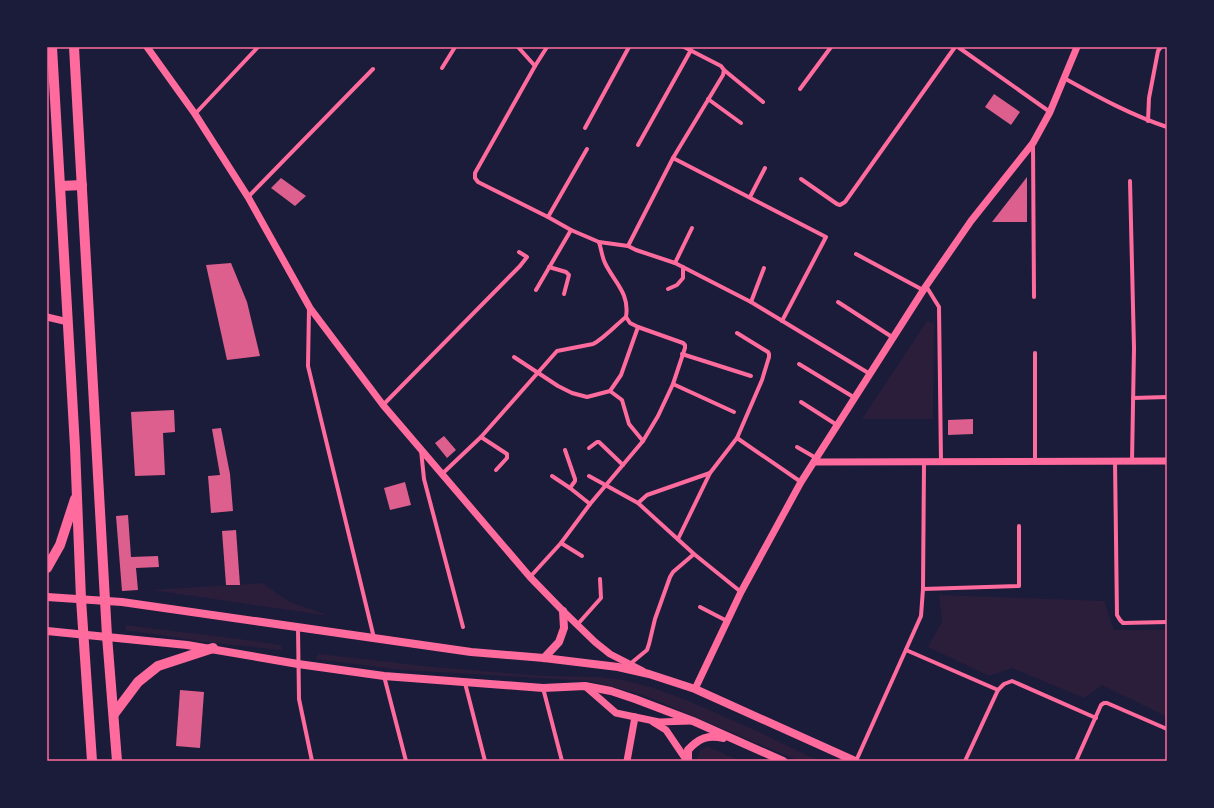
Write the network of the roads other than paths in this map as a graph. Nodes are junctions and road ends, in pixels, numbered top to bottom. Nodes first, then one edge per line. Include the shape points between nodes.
1 (52, 47) edge
2 (74, 47) edge
3 (147, 47) edge
4 (258, 47) edge
5 (455, 47) edge
6 (518, 47) edge
7 (547, 47) edge
8 (629, 47) edge
9 (684, 47) edge
10 (831, 47) edge
11 (955, 47) edge
12 (958, 47) edge
13 (1077, 47) edge
14 (1161, 47) edge
15 (691, 50) junction
16 (535, 66) junction
17 (442, 68) dead end
18 (373, 69) dead end
19 (724, 70) junction
20 (1064, 78) junction
21 (800, 90) dead end
22 (708, 99) junction
23 (763, 102) dead end
24 (1050, 112) junction
25 (195, 114) junction
26 (1148, 121) junction
27 (741, 122) dead end
28 (1167, 127) edge
29 (585, 128) dead end
30 (1033, 143) junction
31 (638, 145) dead end
32 (587, 149) dead end
33 (673, 158) junction
34 (765, 168) dead end
35 (801, 178) dead end
36 (1130, 181) dead end
37 (82, 185) junction
38 (61, 186) junction
39 (248, 197) junction
40 (750, 197) junction
41 (548, 217) junction
42 (692, 228) dead end
43 (571, 230) junction
44 (599, 242) junction
45 (628, 246) junction
46 (519, 252) dead end
47 (856, 254) dead end
48 (675, 263) junction
49 (549, 267) junction
50 (683, 267) junction
51 (764, 268) dead end
52 (925, 288) junction
53 (668, 289) dead end
54 (536, 290) dead end
55 (564, 294) dead end
56 (1034, 297) dead end
57 (751, 302) junction
58 (838, 302) dead end
59 (310, 308) junction
60 (47, 317) edge
61 (626, 317) junction
62 (782, 320) junction
63 (68, 322) junction
64 (638, 327) junction
65 (737, 333) dead end
66 (892, 337) junction
67 (1035, 353) dead end
68 (682, 354) junction
69 (514, 357) dead end
70 (799, 364) dead end
71 (539, 372) junction
72 (870, 374) junction
73 (750, 376) dead end
74 (673, 384) junction
75 (610, 391) junction
76 (1167, 397) edge
77 (855, 398) junction
78 (1133, 398) junction
79 (801, 402) dead end
80 (383, 405) junction
81 (734, 412) dead end
82 (837, 425) junction
83 (481, 437) junction
84 (737, 438) junction
85 (643, 441) junction
86 (797, 447) dead end
87 (589, 448) dead end
88 (421, 450) junction
89 (565, 450) dead end
90 (815, 460) junction
91 (1035, 461) junction
92 (1115, 461) junction
93 (1167, 461) edge
94 (924, 462) junction
95 (941, 462) junction
96 (1132, 462) junction
97 (623, 465) junction
98 (496, 470) dead end
99 (710, 473) junction
100 (442, 474) junction
101 (552, 476) dead end
102 (589, 476) dead end
103 (801, 482) junction
104 (606, 485) junction
105 (570, 488) junction
106 (77, 491) junction
107 (638, 502) junction
108 (590, 504) junction
109 (1019, 526) dead end
110 (678, 539) junction
111 (561, 543) junction
112 (694, 554) junction
113 (582, 556) dead end
114 (47, 568) edge
115 (530, 577) junction
116 (600, 579) dead end
117 (923, 589) junction
118 (741, 592) junction
119 (47, 597) edge
120 (81, 599) junction
121 (105, 600) junction
122 (700, 607) dead end
123 (563, 612) junction
124 (727, 621) junction
125 (1167, 622) edge
126 (577, 625) junction
127 (463, 627) dead end
128 (298, 628) junction
129 (47, 631) edge
130 (84, 634) junction
131 (108, 636) junction
132 (374, 638) junction
133 (213, 648) junction
134 (906, 650) junction
135 (544, 658) junction
136 (298, 664) junction
137 (630, 664) junction
138 (649, 674) junction
139 (384, 676) junction
140 (465, 682) junction
141 (584, 686) junction
142 (543, 688) junction
143 (695, 689) junction
144 (998, 690) junction
145 (114, 714) junction
146 (635, 717) junction
147 (1096, 718) junction
148 (651, 720) junction
149 (693, 721) junction
150 (1167, 729) edge
151 (746, 744) junction
152 (92, 761) edge
153 (116, 761) edge
154 (312, 761) edge
155 (406, 761) edge
156 (485, 761) edge
157 (562, 761) edge
158 (627, 761) edge
159 (687, 761) edge
160 (783, 761) edge
161 (856, 761) edge
162 (965, 761) edge
163 (1076, 761) edge

1 - 38 main road
2 - 37 main road
3 - 25 street
4 - 25 street
5 - 17 street
6 - 16 street
7 - 16 street
8 - 29 street
9 - 15 street
10 - 21 street
11 - 35 street via 845,202 837,204
12 - 24 street
13 - 20 street
14 - 26 street via 1158,51
15 - 19 street via 722,66
15 - 31 street
16 - 41 street via 475,178 478,182
18 - 39 street
19 - 22 street
19 - 23 street
20 - 24 street
20 - 26 street via 1105,102
22 - 27 street
22 - 33 street
24 - 30 street
25 - 39 street
26 - 28 street
30 - 52 street via 971,221
30 - 56 street
32 - 41 street
33 - 40 street
33 - 45 street
34 - 40 street
36 - 78 street
37 - 38 main road
37 - 121 main road
38 - 63 main road
39 - 59 street
40 - 62 street via 826,237
41 - 43 street
42 - 48 street
43 - 44 street
43 - 49 street
44 - 45 street
44 - 61 street via 604,262 625,297
45 - 48 street
46 - 80 street via 527,257 520,266
47 - 52 street
48 - 50 street
49 - 54 street
49 - 55 street via 568,273
50 - 53 street via 683,278 677,285
50 - 57 street
51 - 57 street
52 - 66 street
52 - 95 street via 939,307
57 - 62 street
58 - 66 street
59 - 80 street
59 - 132 street via 308,366
60 - 63 street
61 - 64 street via 630,323
61 - 71 street via 593,344 557,351
62 - 72 street
63 - 106 main road
64 - 68 street via 683,343 685,348
64 - 75 street via 621,375
65 - 84 street via 769,354 762,380
66 - 72 street
67 - 91 street
68 - 73 street
68 - 74 street
69 - 71 street
70 - 77 street
71 - 75 street via 558,386 583,397
71 - 83 street
72 - 77 street
74 - 81 street
74 - 85 street
75 - 85 street via 622,400 631,428
76 - 78 street
77 - 82 street
78 - 96 street
79 - 82 street
80 - 88 street
82 - 90 street
83 - 98 street via 506,454 507,458
83 - 100 street
84 - 99 street
84 - 103 street
85 - 97 street
86 - 90 street
87 - 97 street via 599,442
88 - 100 street
88 - 127 street via 424,479
89 - 105 street via 575,479
90 - 94 street
90 - 103 street
91 - 92 street
91 - 95 street
92 - 96 street
92 - 125 street via 1117,615 1123,622
93 - 96 street
94 - 95 street
94 - 117 street
97 - 104 street
99 - 107 street via 646,495
99 - 110 street
100 - 115 street
101 - 105 street
102 - 104 street
103 - 118 street
104 - 107 street
104 - 108 street
105 - 108 street
106 - 114 main road via 60,544
106 - 120 main road
107 - 110 street
108 - 111 street
109 - 117 street via 1018,586
110 - 112 street
111 - 113 street
111 - 115 street
112 - 118 street
112 - 137 street via 670,577 647,650
115 - 123 street
116 - 126 street via 601,598
117 - 134 street via 921,616
118 - 124 street
119 - 120 main road
120 - 121 main road
120 - 130 main road
121 - 128 main road
121 - 131 main road
122 - 124 street
123 - 126 street
123 - 135 main road via 564,628 559,642
124 - 143 street
126 - 137 street via 610,654
128 - 132 main road
128 - 136 street
129 - 130 main road
130 - 131 main road
130 - 152 main road
131 - 133 main road
131 - 145 main road
132 - 135 main road via 471,652
133 - 136 main road
133 - 145 main road via 158,666 138,682
134 - 144 street
134 - 161 street
135 - 138 main road via 618,667
136 - 139 main road
136 - 154 street via 299,699
137 - 138 street
138 - 143 main road
139 - 140 main road
139 - 155 street
140 - 142 main road
140 - 156 street
141 - 142 main road
141 - 146 street via 616,713
141 - 149 main road via 611,691
142 - 157 street
143 - 161 main road
144 - 147 street via 1004,684 1012,682
144 - 162 street
145 - 153 main road
146 - 148 street
146 - 158 street
147 - 150 street via 1101,705 1107,703
147 - 163 street
148 - 149 street
148 - 159 street via 666,730
149 - 151 main road
151 - 159 main road via 720,737 703,738 688,750
151 - 160 main road

